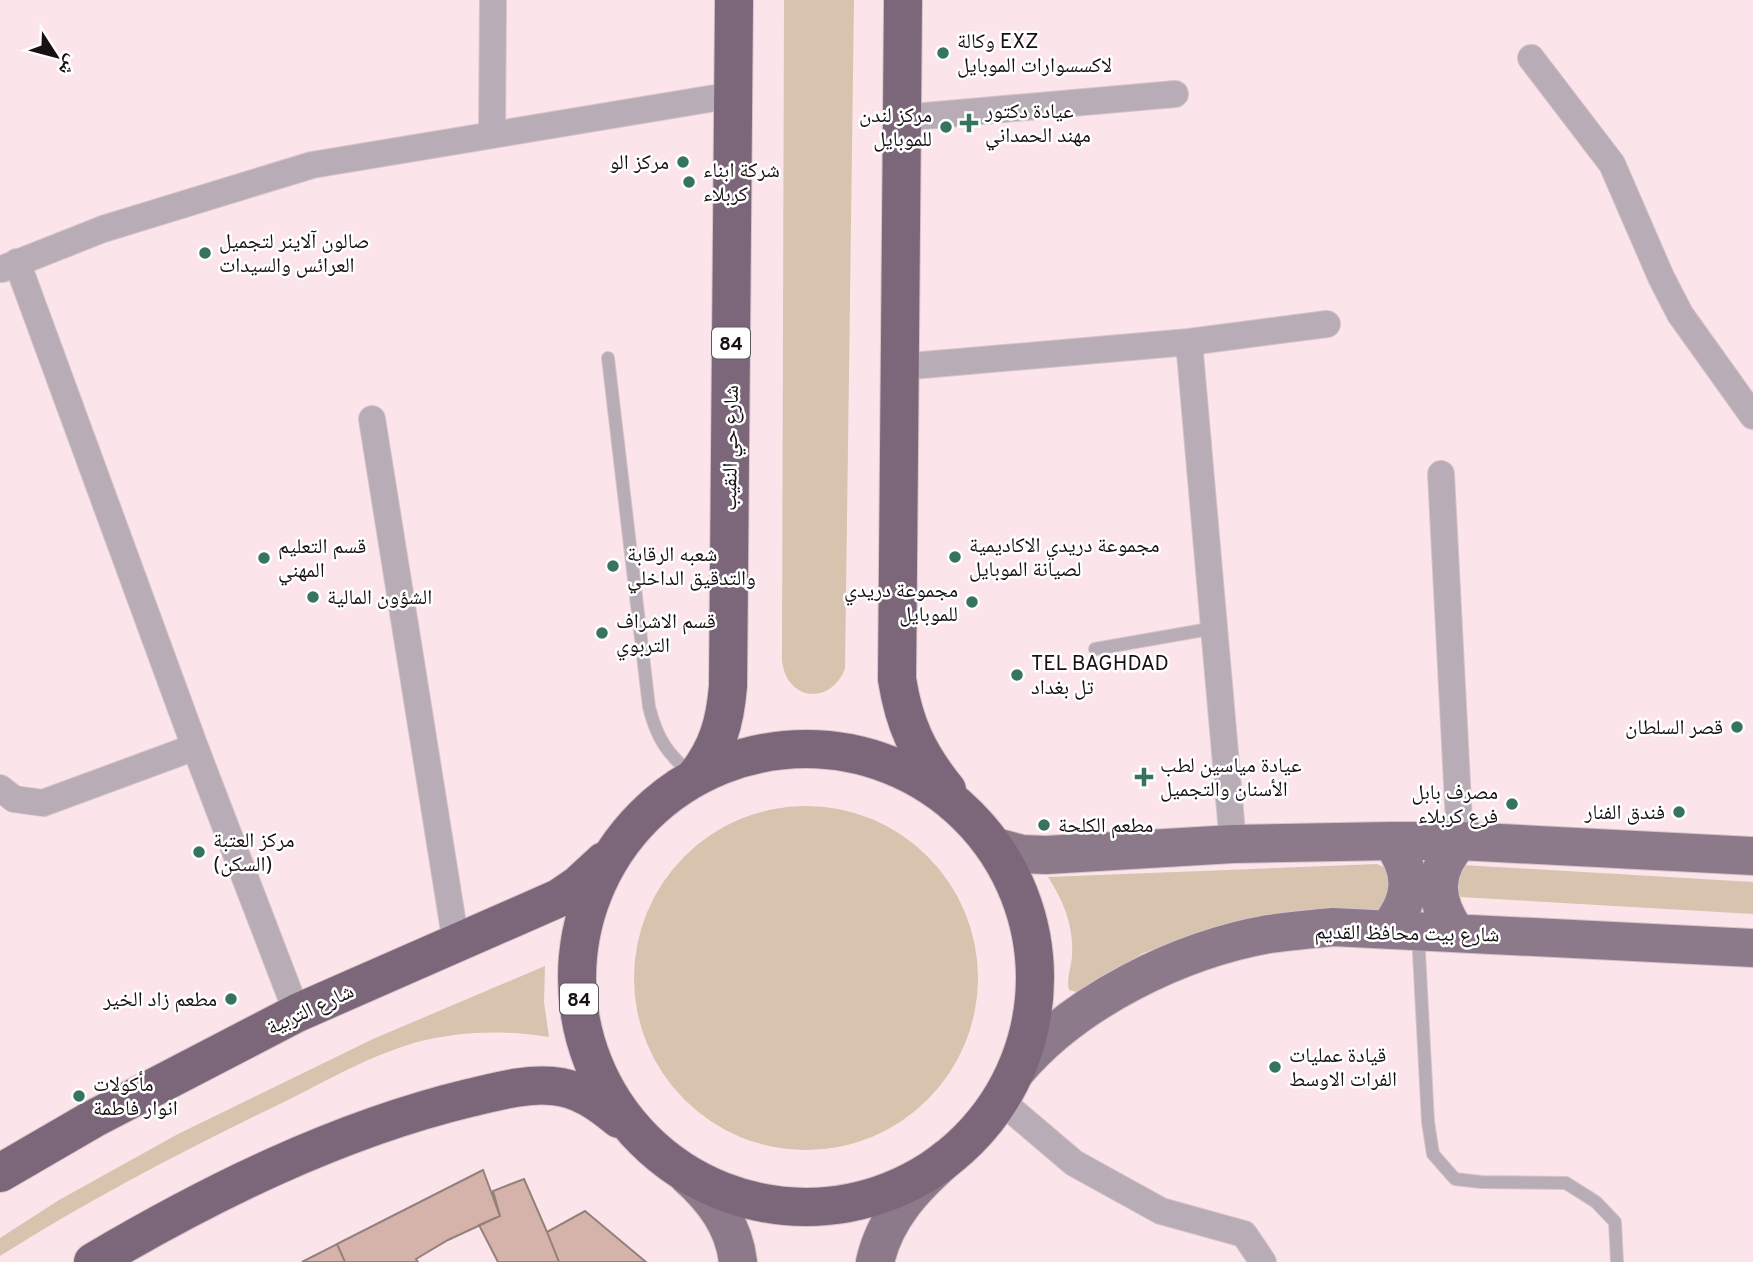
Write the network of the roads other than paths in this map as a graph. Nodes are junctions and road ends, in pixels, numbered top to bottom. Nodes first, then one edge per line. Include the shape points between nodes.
1 (493, 0) edge
2 (734, 0) edge
3 (903, 0) edge
4 (1531, 58) dead end
5 (1175, 94) dead end
6 (733, 95) junction
7 (902, 118) junction
8 (492, 135) junction
9 (8, 266) edge
10 (1327, 324) dead end
11 (1189, 342) junction
12 (608, 358) dead end
13 (900, 367) junction
14 (1753, 416) edge
15 (372, 419) dead end
16 (1441, 474) dead end
17 (1216, 628) junction
18 (1095, 649) dead end
19 (195, 747) junction
20 (695, 777) junction
21 (0, 788) edge
22 (964, 810) junction
23 (1391, 841) junction
24 (1460, 841) junction
25 (1233, 844) junction
26 (618, 847) junction
27 (996, 847) junction
28 (1753, 856) edge
29 (1403, 930) junction
30 (1456, 932) junction
31 (456, 943) junction
32 (1753, 948) edge
33 (297, 1013) junction
34 (1008, 1085) junction
35 (635, 1132) junction
36 (946, 1160) junction
37 (0, 1172) edge
38 (687, 1175) junction
39 (93, 1262) edge
40 (738, 1262) edge
41 (875, 1262) edge
42 (1263, 1262) edge
43 (1617, 1262) edge

1 - 8 street
2 - 6 highway, شارع حي النقيب / 84
3 - 7 highway, 84
4 - 14 street via 1612,164 1680,314
5 - 7 street
6 - 8 street
6 - 20 highway, شارع حي النقيب / 84 via 728,686 716,747
7 - 13 highway, 84
8 - 9 street via 312,165 103,229
9 - 19 street
10 - 11 street
11 - 13 street
11 - 17 street
12 - 20 lane via 649,707 665,748
13 - 22 highway, 84 via 897,678 911,737
15 - 31 street
16 - 24 street
17 - 18 lane
17 - 25 street
19 - 21 street via 43,803 14,799
19 - 33 street
20 - 22 highway, 84 via 749,755 806,748 863,755 917,776
20 - 26 highway, 84 via 653,808
22 - 27 highway, 84
23 - 24 main road
23 - 25 main road
23 - 29 main road via 1406,869 1408,886 1398,916
24 - 28 main road
24 - 30 main road via 1445,861 1439,885 1443,910
25 - 27 main road via 1046,855
26 - 31 highway, شارع التربية / 84 via 559,898
26 - 35 highway, 84 via 590,901 577,962 581,1023 601,1082
27 - 34 highway, 84 via 1028,918 1034,956 1035,995 1028,1034
29 - 30 main road, شارع بيت محافظ القديم
29 - 34 main road, شارع بيت محافظ القديم via 1333,927 1268,935 1192,955 1087,1008 1035,1048
29 - 43 lane via 1433,1154 1455,1179 1566,1183 1596,1202 1615,1222
30 - 32 main road, شارع بيت محافظ القديم
31 - 33 highway, شارع التربية / 84
33 - 37 highway, شارع التربية / 84
34 - 36 highway, 84 via 976,1132
34 - 42 street via 1074,1163 1161,1211 1244,1234
35 - 38 highway, 84
35 - 39 highway, 84 via 571,1089 552,1085 481,1095 357,1133 268,1171
36 - 38 highway, 84 via 886,1193 819,1208 751,1201
36 - 41 main road via 899,1207
38 - 40 main road via 720,1211 734,1240

